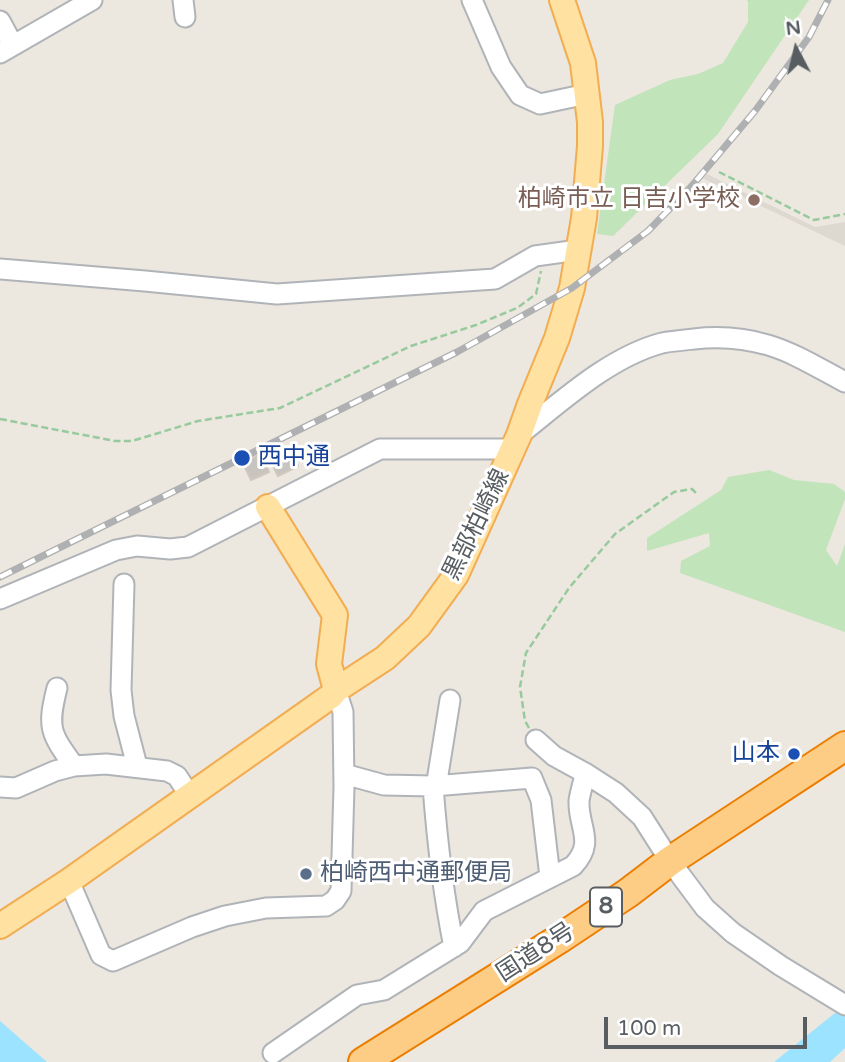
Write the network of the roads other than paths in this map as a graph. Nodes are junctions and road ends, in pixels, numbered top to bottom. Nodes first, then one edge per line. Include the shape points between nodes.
1 (92, 0) edge
2 (472, 0) edge
3 (562, 0) edge
4 (0, 21) edge
5 (7, 49) edge
6 (587, 94) junction
7 (578, 250) junction
8 (0, 269) edge
9 (845, 382) edge
10 (516, 442) junction
11 (268, 507) junction
12 (124, 584) dead end
13 (0, 599) edge
14 (57, 688) dead end
15 (337, 690) junction
16 (450, 700) dead end
17 (536, 740) road end
18 (845, 746) edge
19 (74, 766) junction
20 (137, 766) junction
21 (586, 773) junction
22 (344, 774) junction
23 (433, 786) junction
24 (0, 787) edge
25 (190, 796) junction
26 (670, 861) junction
27 (550, 877) junction
28 (69, 881) junction
29 (0, 926) edge
30 (454, 947) junction
31 (845, 1005) edge
32 (272, 1053) dead end
33 (363, 1062) edge

1 - 5 street
2 - 6 street via 501,67 520,95 540,104
3 - 6 main road, 黒部柏崎線 via 583,63
4 - 5 street
6 - 7 main road, 黒部柏崎線 via 590,146
7 - 8 street via 535,256 495,279 277,294
7 - 10 main road, 黒部柏崎線 via 558,338
9 - 10 street via 760,343 711,337 663,343 618,362 584,384
10 - 11 street via 380,449
10 - 15 main road, 黒部柏崎線 via 456,575 428,615 386,658
11 - 13 street via 188,547 116,550
11 - 15 main road via 335,615 329,664
12 - 20 street via 121,690
14 - 19 street via 50,723
15 - 22 street via 343,712
15 - 25 main road, 黒部柏崎線
16 - 23 street
17 - 21 street
18 - 26 highway, 国道8号 / 8
19 - 20 street
19 - 24 street via 16,788
20 - 25 street via 177,776
21 - 26 street via 642,817
21 - 27 street via 579,802 583,856
22 - 23 street via 384,785
22 - 28 street via 341,891 326,906 267,908 225,916 113,961 101,956
23 - 27 street via 532,778 541,800
23 - 30 street via 441,875
25 - 28 main road, 黒部柏崎線
26 - 31 street via 705,908 733,933
26 - 33 highway, 国道8号 / 8 via 559,939
27 - 30 street via 484,911
28 - 29 main road, 黒部柏崎線
30 - 32 street via 384,990 357,995

